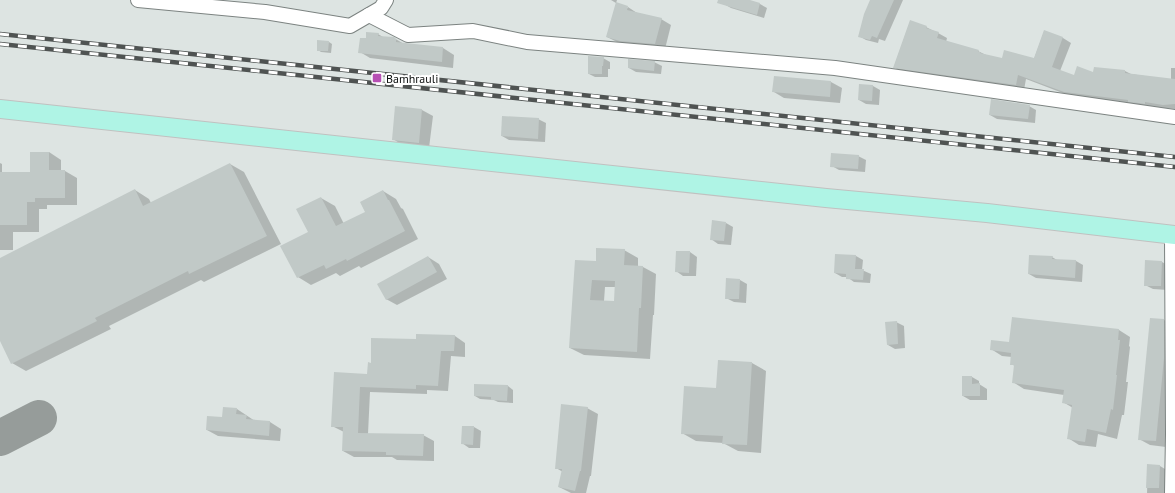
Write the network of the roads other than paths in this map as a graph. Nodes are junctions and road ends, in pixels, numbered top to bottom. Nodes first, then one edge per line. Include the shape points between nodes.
1 (138, 0) edge
2 (386, 0) edge
3 (368, 15) junction
4 (0, 109) edge
5 (1175, 118) edge
6 (1174, 235) edge
7 (1172, 493) edge

1 - 3 street via 265,12 350,26
2 - 3 street via 381,8
3 - 5 street via 408,35 472,31 527,42 835,68
4 - 6 main road via 826,198 987,212
6 - 7 street

